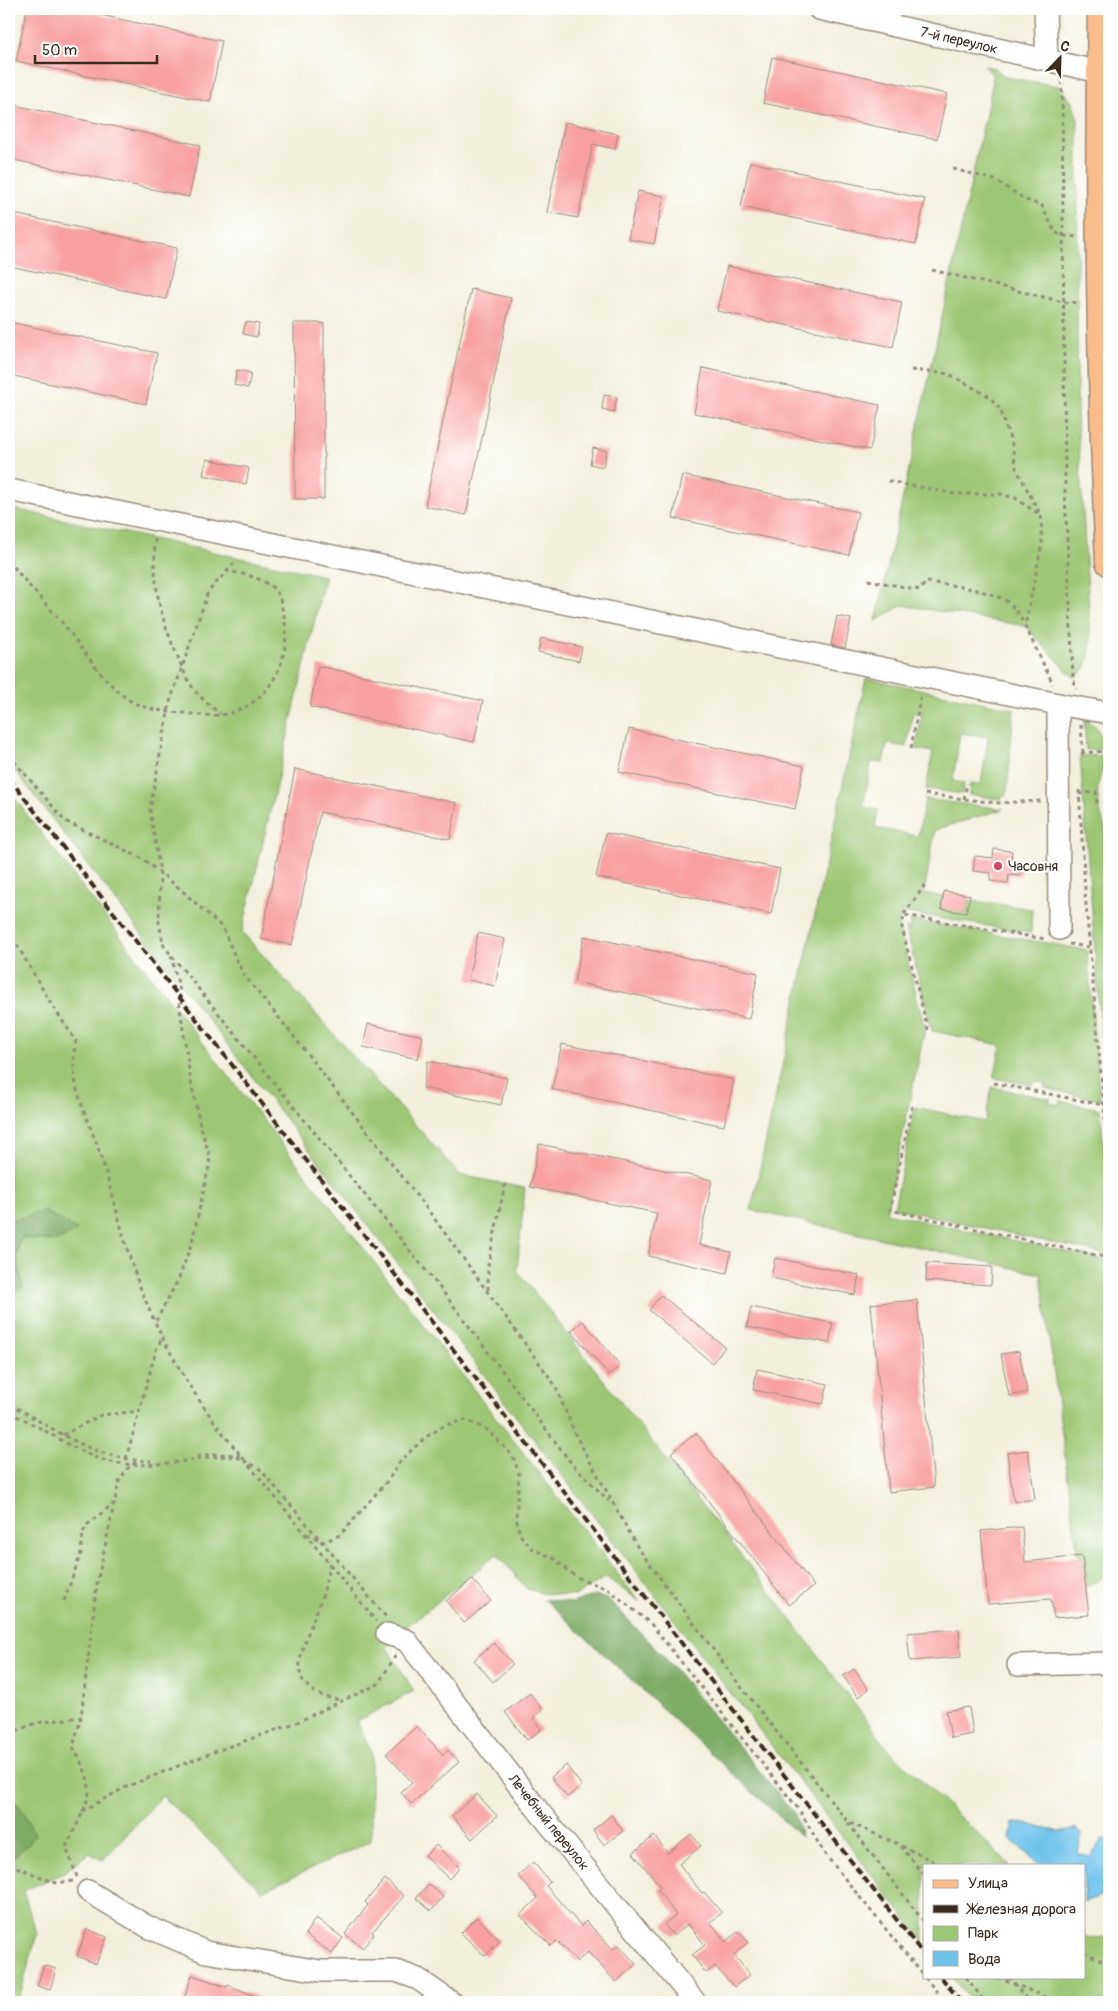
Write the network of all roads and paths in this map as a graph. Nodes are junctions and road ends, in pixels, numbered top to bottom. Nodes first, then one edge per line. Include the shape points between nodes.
1 (819, 9) edge
2 (1045, 9) edge
3 (1101, 9) edge
4 (1055, 62) junction
5 (1100, 72) junction
6 (1104, 101) edge
7 (952, 169) dead end
8 (1104, 190) edge
9 (1063, 236) junction
10 (1100, 238) junction
11 (932, 270) dead end
12 (1064, 302) junction
13 (1104, 317) edge
14 (911, 370) dead end
15 (888, 481) dead end
16 (9, 490) edge
17 (1108, 508) edge
18 (1041, 516) junction
19 (155, 539) dead end
20 (9, 560) edge
21 (1109, 562) edge
22 (234, 563) dead end
23 (227, 571) junction
24 (868, 580) dead end
25 (1025, 626) junction
26 (182, 668) junction
27 (925, 677) junction
28 (1067, 706) junction
29 (168, 712) junction
30 (1109, 713) edge
31 (220, 714) junction
32 (911, 748) dead end
33 (1109, 751) edge
34 (1083, 753) junction
35 (1076, 754) dead end
36 (9, 755) edge
37 (1078, 782) dead end
38 (967, 784) dead end
39 (925, 794) dead end
40 (1079, 794) junction
41 (964, 799) junction
42 (1037, 803) dead end
43 (1097, 803) dead end
44 (160, 873) junction
45 (926, 885) dead end
46 (904, 915) junction
47 (9, 931) edge
48 (1056, 937) junction
49 (1089, 947) junction
50 (171, 953) junction
51 (928, 1030) dead end
52 (994, 1083) dead end
53 (1103, 1105) junction
54 (912, 1106) dead end
55 (1109, 1165) edge
56 (505, 1184) dead end
57 (1109, 1258) edge
58 (488, 1290) junction
59 (156, 1322) junction
60 (163, 1336) junction
61 (9, 1406) edge
62 (140, 1411) junction
63 (9, 1413) edge
64 (62, 1435) junction
65 (241, 1455) junction
66 (126, 1459) junction
67 (137, 1461) junction
68 (115, 1503) junction
69 (613, 1504) junction
70 (307, 1534) junction
71 (330, 1562) junction
72 (64, 1601) dead end
73 (396, 1637) junction
74 (1109, 1663) edge
75 (1018, 1665) dead end
76 (344, 1700) junction
77 (80, 1716) junction
78 (9, 1734) edge
79 (82, 1811) junction
80 (848, 1822) junction
81 (900, 1845) junction
82 (9, 1864) edge
83 (938, 1864) edge
84 (923, 1874) edge
85 (88, 1891) dead end
86 (923, 1921) edge
87 (1086, 1953) edge
88 (1109, 1964) edge
89 (923, 1975) edge
90 (926, 1978) edge
91 (967, 1978) edge
92 (1000, 1978) edge
93 (1010, 1978) edge
94 (1016, 1987) junction
95 (451, 2002) edge
96 (695, 2002) edge
97 (945, 2002) edge
98 (985, 2002) edge
99 (1029, 2002) edge
100 (1057, 2002) edge

1 - 4 street, 7-й переулок
2 - 4 street
3 - 5 main road
4 - 5 street, 7-й переулок
4 - 9 path
5 - 6 main road
6 - 8 main road
7 - 9 path via 995,180 1042,206 1055,232
8 - 10 main road
9 - 10 path
9 - 12 path
10 - 13 main road
11 - 12 path
12 - 13 path
12 - 28 path via 1065,493 1074,677
13 - 17 main road
14 - 18 path via 949,374 990,397 1000,409 1016,468
15 - 18 path via 956,494 1000,494 1015,498
16 - 27 street
17 - 21 main road
18 - 25 path via 1042,543
19 - 26 path via 158,603
20 - 29 path via 88,654 108,683 131,701
22 - 23 path
23 - 26 path via 208,592
23 - 31 path via 255,576 278,593 287,642 278,674 261,697 236,712
24 - 25 path via 920,590 926,582 996,596 1009,602
25 - 28 path
26 - 29 path
26 - 31 path via 196,692
27 - 28 street
27 - 32 path
28 - 30 street
28 - 34 path
28 - 48 street
29 - 31 path
29 - 44 path via 150,809
33 - 34 path
34 - 35 path
36 - 44 path via 65,821 143,859
37 - 40 path
38 - 41 path
39 - 41 path
40 - 43 path via 1096,792
40 - 49 path
41 - 42 path
44 - 50 path via 159,924 164,946
44 - 58 path via 222,927 243,974
45 - 46 path
46 - 48 path
46 - 51 path via 902,928
47 - 59 path via 76,1041 72,1062 77,1090 100,1153 142,1292
48 - 49 path
49 - 53 path
50 - 59 path via 180,992 190,1077 210,1157 188,1251 179,1278
50 - 69 path via 444,1293 572,1464
52 - 53 path
53 - 55 path
54 - 57 path via 890,1210
56 - 58 path via 488,1265
58 - 69 path via 555,1385 575,1434
59 - 60 path
60 - 62 path via 156,1350
60 - 65 path via 171,1354 223,1434
61 - 64 path
62 - 64 path via 101,1415
62 - 66 path
63 - 73 path via 92,1456 131,1465 223,1456 237,1457 259,1468
64 - 66 path via 85,1447
65 - 67 path via 210,1454 164,1461
65 - 70 path
66 - 67 path
67 - 68 path via 119,1482
68 - 72 path via 88,1524 83,1532 81,1553
68 - 77 path via 97,1583
69 - 80 path via 644,1556 738,1683
70 - 71 path
70 - 89 path via 324,1542 340,1534 402,1460 426,1437 445,1425 465,1420 485,1428 514,1456 519,1474 516,1518 520,1535 533,1549 553,1558 576,1577 608,1589 651,1624 800,1810 824,1853
71 - 73 path
71 - 76 path via 323,1594 302,1654 300,1671 303,1680 320,1696
73 - 76 path via 378,1684
73 - 96 street, Лечебный переулок
74 - 75 street
76 - 79 path via 295,1723 128,1786
77 - 78 path via 36,1724
77 - 79 path via 73,1747 83,1766 89,1792
79 - 82 path via 66,1847 78,1880 56,1883
80 - 81 path
80 - 86 path
81 - 83 path
81 - 84 path
85 - 95 street via 148,1928 206,1952 320,1971 396,1971 418,1979
87 - 88 path
90 - 97 path
91 - 98 path
92 - 94 path
93 - 94 path
94 - 99 path
94 - 100 path

